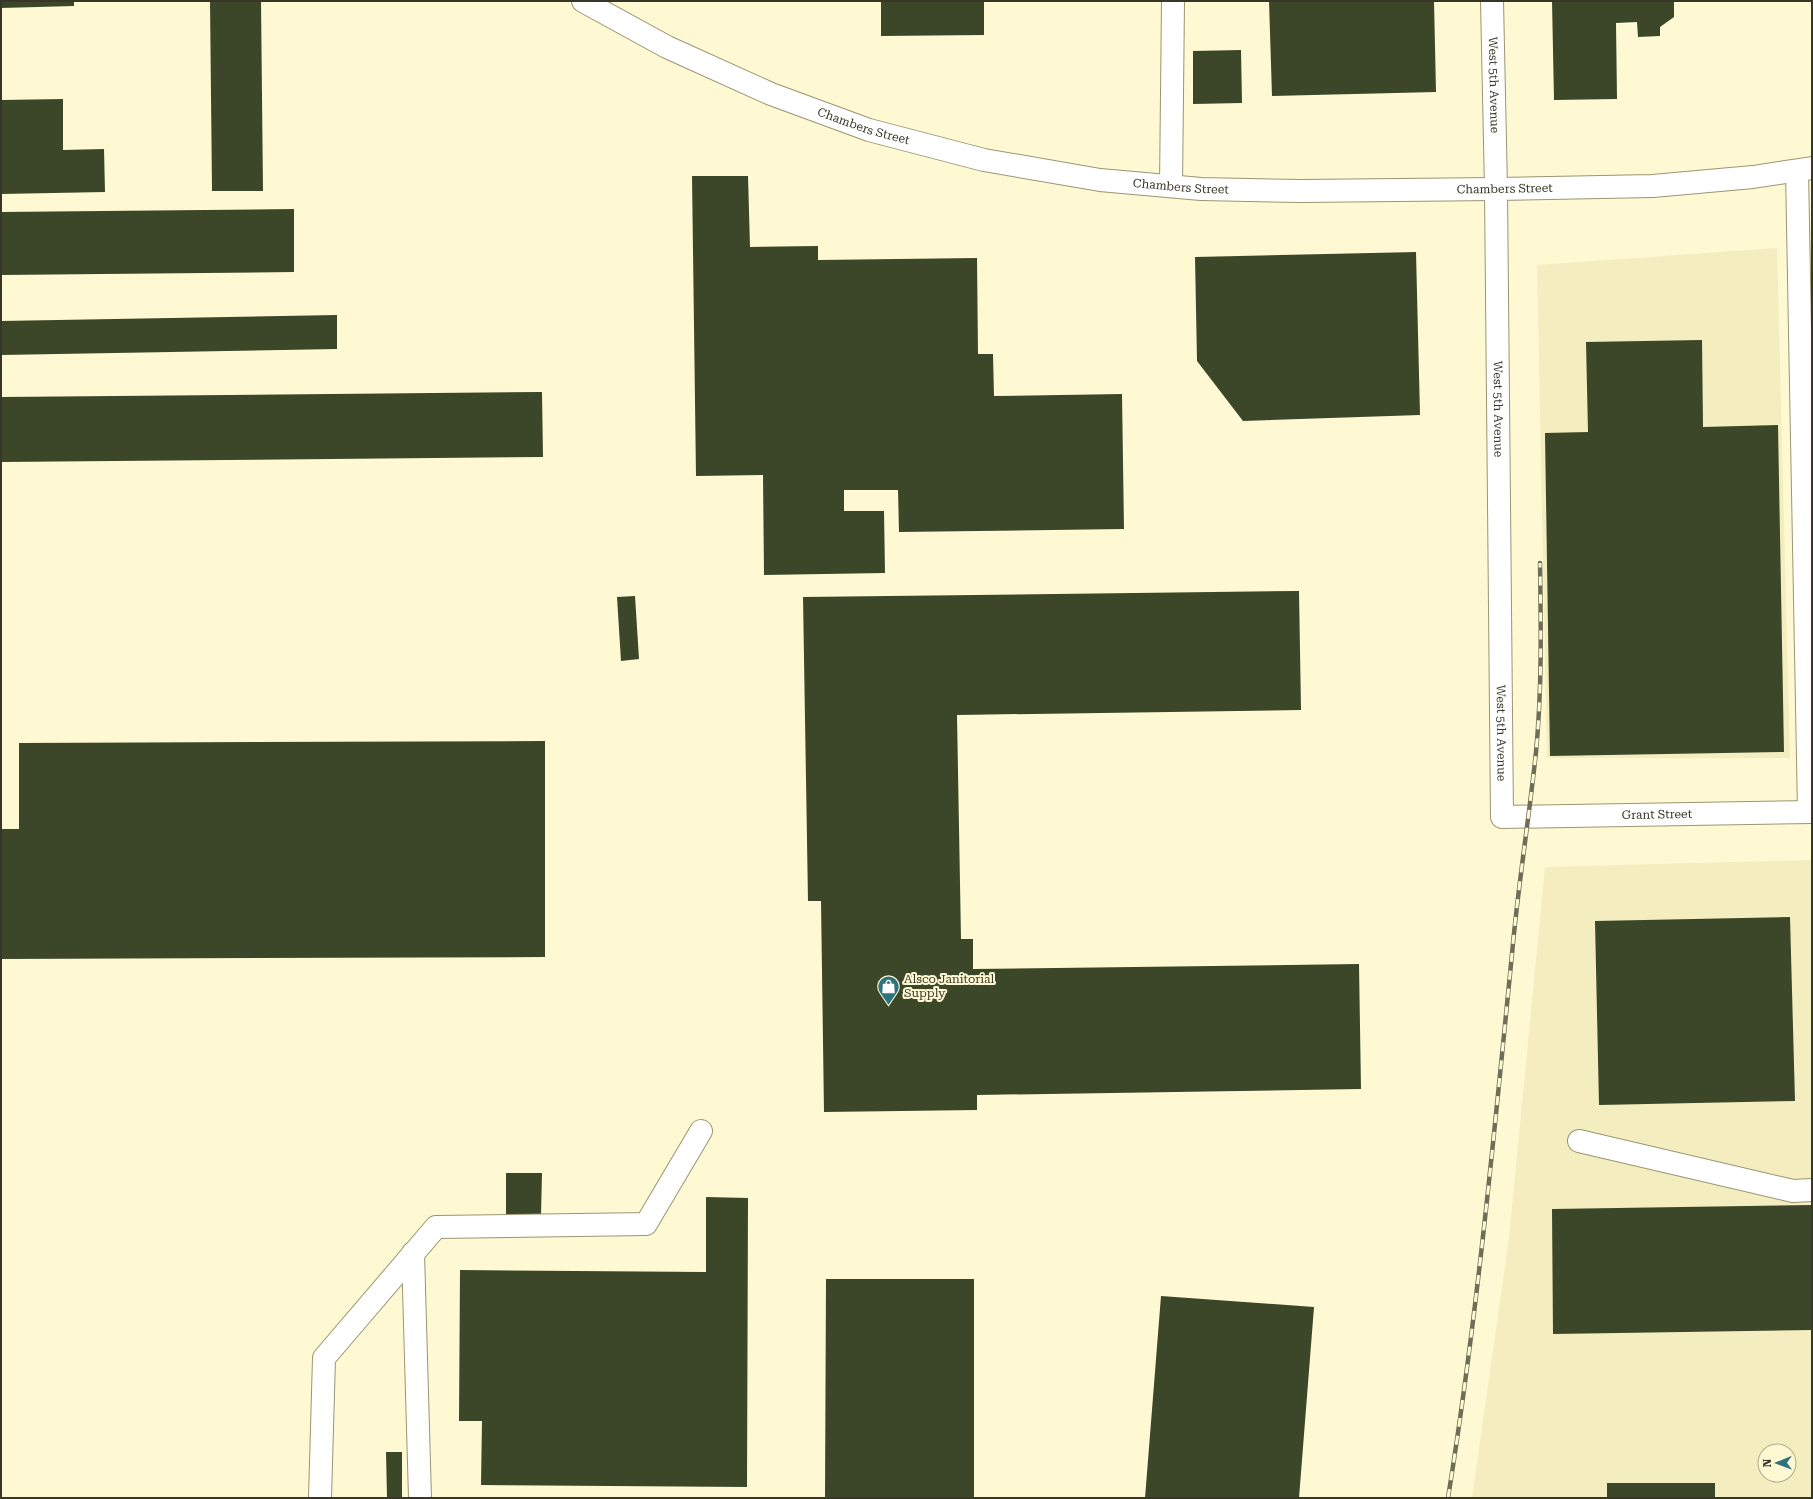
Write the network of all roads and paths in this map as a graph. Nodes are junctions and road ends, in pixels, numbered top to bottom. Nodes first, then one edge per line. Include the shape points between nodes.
1 (583, 1) edge
2 (1173, 1) edge
3 (1492, 1) edge
4 (1804, 170) edge
5 (1171, 186) junction
6 (1496, 189) junction
7 (1811, 812) edge
8 (1502, 817) joint
9 (701, 1131) dead end
10 (1579, 1141) dead end
11 (1812, 1190) edge
12 (413, 1253) junction
13 (320, 1498) edge
14 (420, 1498) edge

1 - 5 main road, Chambers Street via 701,63 771,94 868,130 984,160 1100,180
2 - 5 main road
3 - 6 main road, West 5th Avenue
4 - 6 main road, Chambers Street via 1653,186
4 - 7 main road
5 - 6 main road, Chambers Street via 1301,191
6 - 8 main road, West 5th Avenue
7 - 8 main road, Grant Street
9 - 12 main road via 646,1224 436,1227
10 - 11 main road via 1793,1191
12 - 13 main road via 324,1358
12 - 14 main road

